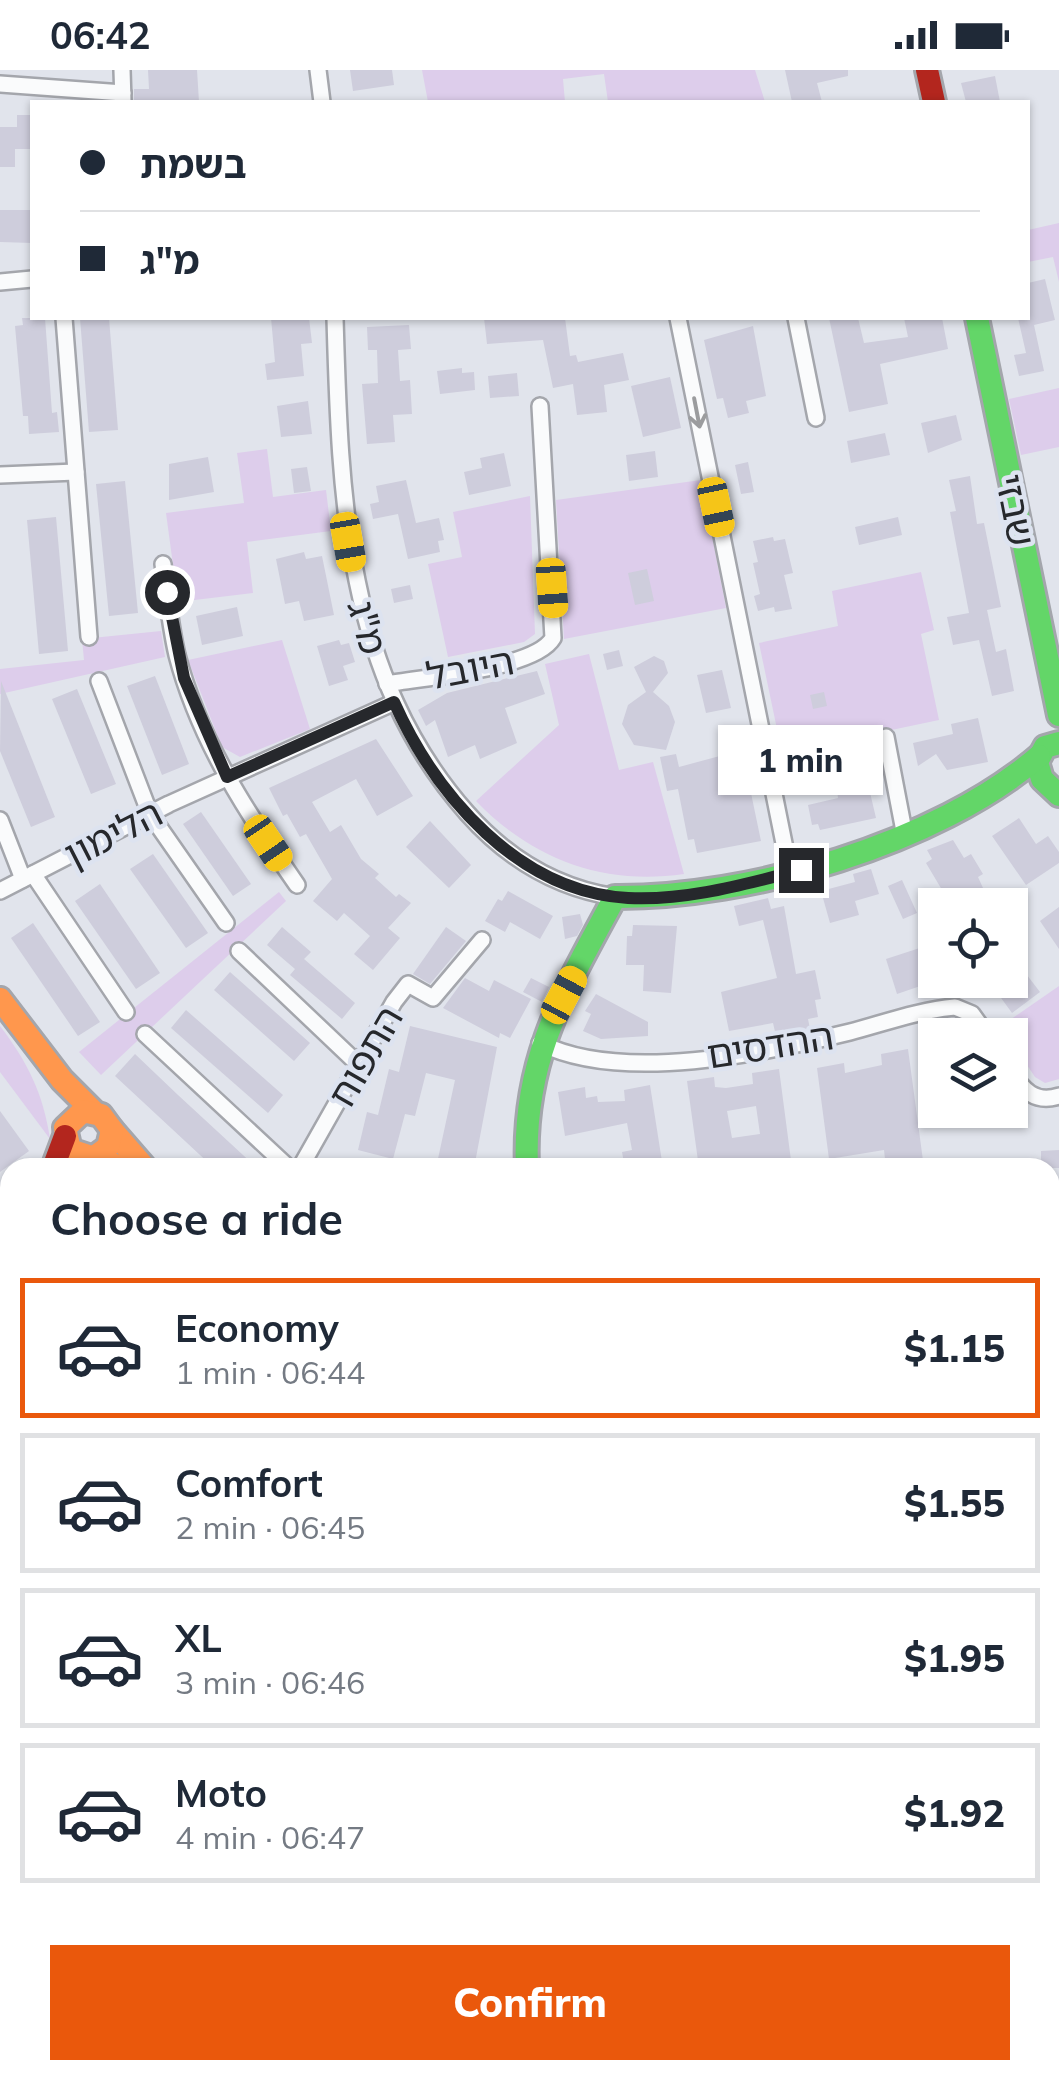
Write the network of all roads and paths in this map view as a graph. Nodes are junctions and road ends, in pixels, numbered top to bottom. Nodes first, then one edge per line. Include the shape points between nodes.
1 (122, 70) edge
2 (318, 70) edge
3 (928, 70) edge
4 (0, 84) edge
5 (123, 98) edge
6 (322, 100) edge
7 (934, 100) edge
8 (30, 279) edge
9 (0, 282) edge
10 (64, 320) edge
11 (335, 320) edge
12 (678, 320) edge
13 (796, 320) edge
14 (978, 320) edge
15 (540, 406) dead end
16 (816, 418) dead end
17 (76, 472) junction
18 (0, 475) edge
19 (163, 564) dead end
20 (90, 637) dead end
21 (100, 681) dead end
22 (386, 684) junction
23 (394, 702) junction
24 (1057, 709) edge
25 (886, 737) dead end
26 (1047, 750) edge
27 (227, 777) junction
28 (1001, 789) junction
29 (1056, 794) edge
30 (150, 814) junction
31 (0, 820) edge
32 (904, 832) junction
33 (790, 873) junction
34 (28, 877) junction
35 (297, 884) dead end
36 (0, 891) edge
37 (616, 896) junction
38 (226, 922) dead end
39 (482, 940) dead end
40 (238, 951) dead end
41 (0, 999) edge
42 (126, 1012) dead end
43 (975, 1018) edge
44 (145, 1034) dead end
45 (540, 1043) junction
46 (42, 1056) junction
47 (359, 1065) junction
48 (1028, 1092) edge
49 (1059, 1096) edge
50 (94, 1112) junction
51 (112, 1130) junction
52 (65, 1132) junction
53 (56, 1158) edge
54 (91, 1158) joint
55 (136, 1158) edge
56 (278, 1158) edge
57 (306, 1158) edge
58 (528, 1158) edge

1 - 5 street
2 - 6 street
3 - 7 street
4 - 5 street
8 - 9 street
10 - 17 street
11 - 22 street, מ"ג via 348,542
12 -> 33 street
13 - 16 street
14 - 24 street, שבזי
15 - 22 street, היובל via 554,638 547,649 521,660
17 - 18 street
17 - 20 street
19 - 27 street via 184,678
21 - 30 street
22 - 23 street, מ"ג
23 - 27 street, הלימון
23 - 37 street, מ"ג via 425,758 483,831 567,886
24 - 26 street, שבזי
25 - 32 street
26 - 28 street, מ"ג
26 - 29 street via 1038,771
27 - 30 street, הלימון
27 - 35 street
28 - 29 street, מ"ג
28 - 32 street, מ"ג
30 - 34 street, הלימון
30 - 38 street
31 - 34 street
32 - 33 street, מ"ג
33 - 37 street, מ"ג via 688,896
34 - 36 street, הלימון
34 - 42 street
37 - 45 street
39 - 47 street, התפוח via 433,998 408,984
40 - 47 street
41 - 46 street
43 - 45 street, ההדסים via 955,1006 792,1044 659,1062 596,1060
44 - 56 street
45 - 58 street via 525,1094
46 - 50 street
46 - 52 street
47 - 57 street, התפוח
48 - 49 street via 1046,1100
50 - 51 street
50 - 52 street via 76,1114
51 - 54 street via 108,1148
51 - 55 street
52 - 53 street
52 - 54 street via 73,1152

